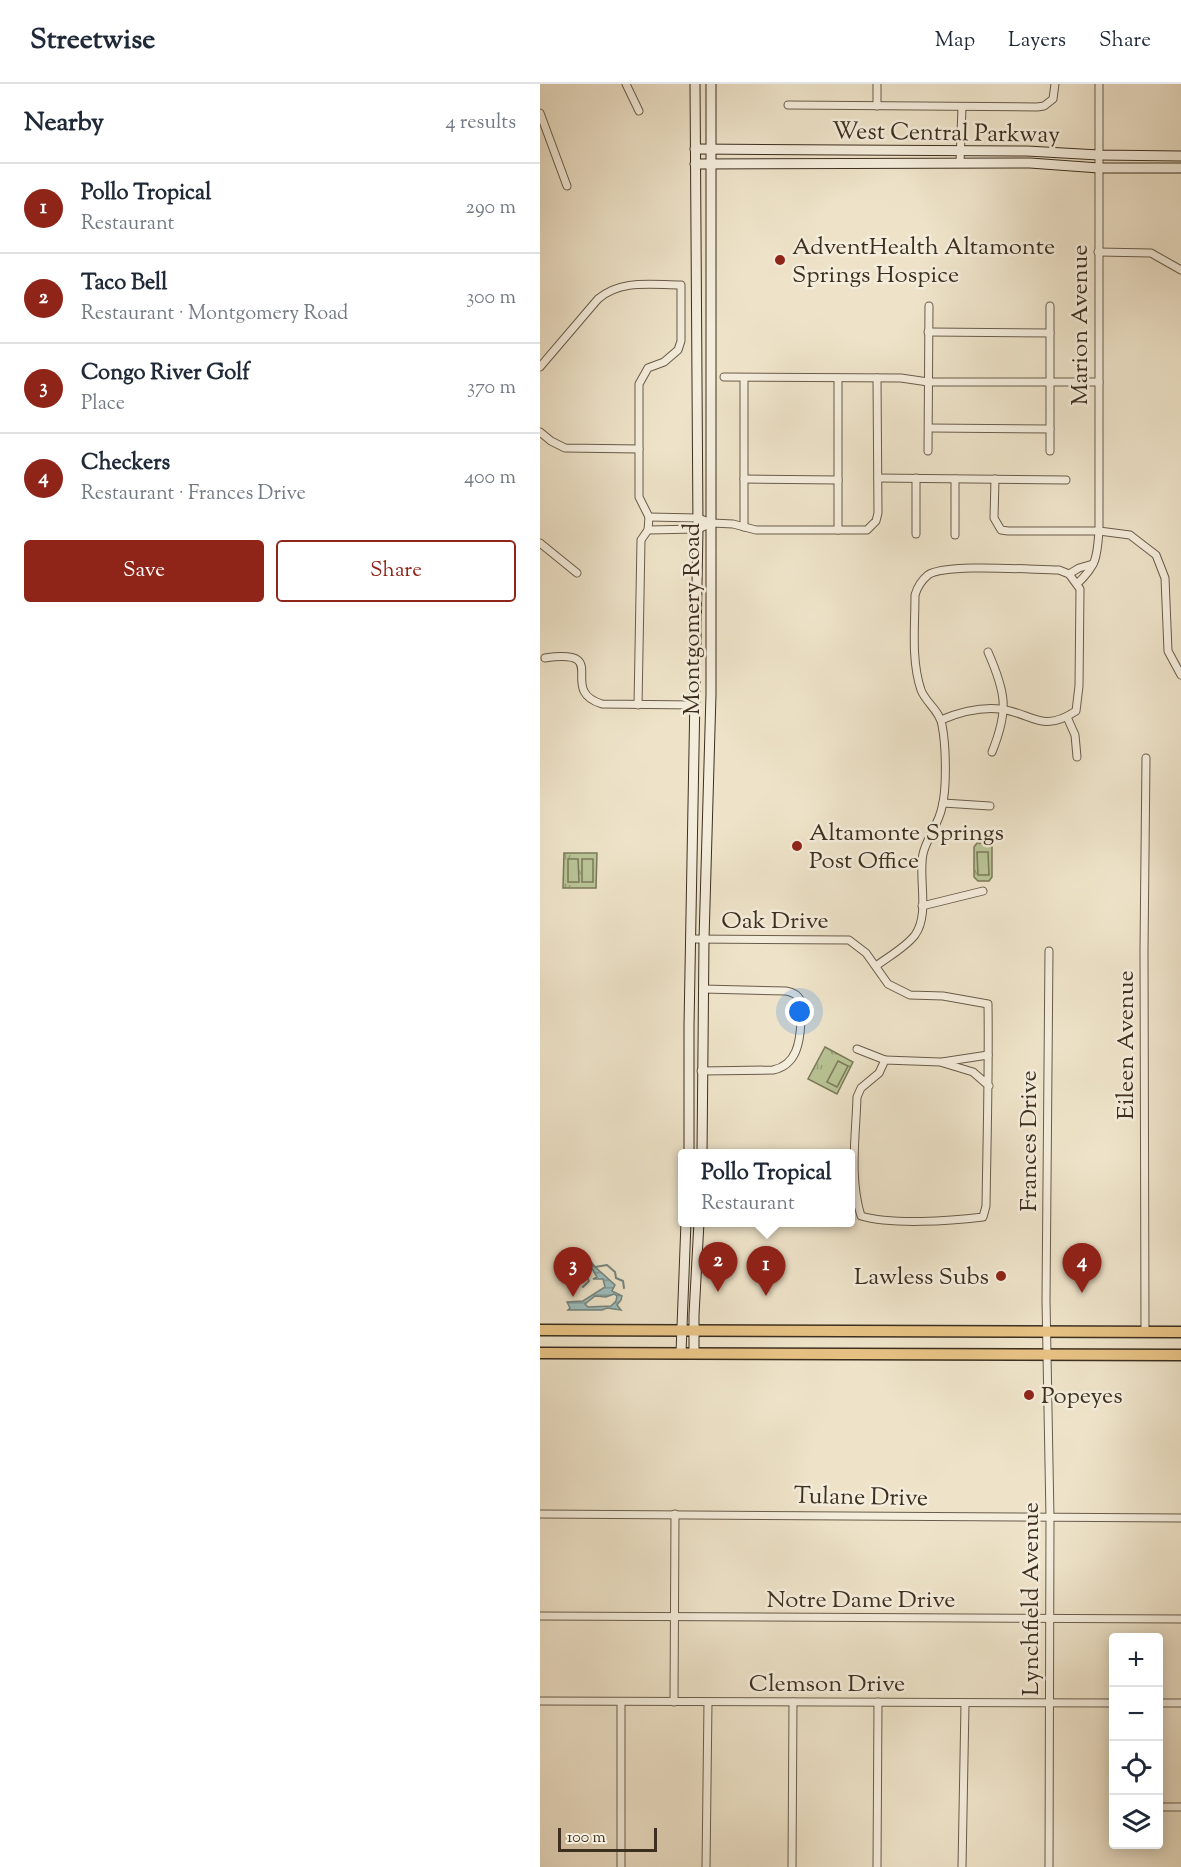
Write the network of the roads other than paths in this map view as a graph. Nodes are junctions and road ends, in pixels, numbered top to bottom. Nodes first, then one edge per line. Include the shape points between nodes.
1 (626, 84) edge
2 (696, 84) edge
3 (711, 84) edge
4 (877, 84) edge
5 (1055, 84) edge
6 (1099, 84) edge
7 (788, 105) dead end
8 (877, 106) junction
9 (962, 107) junction
10 (639, 111) dead end
11 (540, 112) edge
12 (695, 149) junction
13 (711, 149) junction
14 (960, 151) junction
15 (1099, 155) junction
16 (1181, 156) edge
17 (960, 163) junction
18 (695, 164) junction
19 (711, 164) junction
20 (1099, 168) junction
21 (1181, 168) edge
22 (567, 186) dead end
23 (1098, 252) junction
24 (1181, 270) edge
25 (928, 306) dead end
26 (1050, 306) dead end
27 (928, 332) junction
28 (1050, 333) junction
29 (540, 367) edge
30 (724, 377) dead end
31 (744, 378) junction
32 (838, 378) junction
33 (877, 378) junction
34 (928, 382) junction
35 (1050, 382) junction
36 (1099, 382) junction
37 (929, 428) junction
38 (1050, 429) junction
39 (540, 432) edge
40 (639, 449) junction
41 (928, 451) dead end
42 (1050, 452) dead end
43 (878, 478) junction
44 (916, 478) junction
45 (744, 479) junction
46 (955, 479) junction
47 (994, 479) junction
48 (838, 480) junction
49 (1066, 480) dead end
50 (649, 517) junction
51 (698, 518) junction
52 (712, 523) junction
53 (744, 527) junction
54 (648, 530) junction
55 (698, 530) junction
56 (838, 530) junction
57 (1099, 531) junction
58 (916, 534) dead end
59 (955, 535) dead end
60 (540, 543) edge
61 (1093, 564) junction
62 (577, 573) dead end
63 (1069, 574) junction
64 (1077, 584) junction
65 (696, 629) junction
66 (711, 629) junction
67 (988, 652) dead end
68 (546, 658) dead end
69 (1181, 675) edge
70 (638, 705) junction
71 (695, 705) junction
72 (1005, 711) junction
73 (1067, 717) junction
74 (941, 720) junction
75 (992, 752) dead end
76 (1077, 757) dead end
77 (1146, 758) dead end
78 (693, 802) junction
79 (943, 803) junction
80 (990, 806) dead end
81 (708, 812) junction
82 (983, 891) dead end
83 (922, 906) junction
84 (691, 939) junction
85 (704, 940) junction
86 (1049, 951) dead end
87 (876, 966) junction
88 (703, 989) junction
89 (689, 1026) junction
90 (857, 1049) dead end
91 (988, 1055) junction
92 (885, 1060) junction
93 (940, 1062) junction
94 (701, 1071) junction
95 (989, 1086) junction
96 (689, 1149) edge
97 (702, 1149) edge
98 (855, 1149) edge
99 (855, 1184) edge
100 (686, 1227) edge
101 (699, 1227) edge
102 (540, 1330) edge
103 (681, 1331) junction
104 (694, 1331) junction
105 (1046, 1331) junction
106 (1145, 1332) junction
107 (1181, 1332) edge
108 (540, 1353) edge
109 (681, 1353) junction
110 (694, 1353) junction
111 (1048, 1354) junction
112 (1181, 1354) edge
113 (540, 1514) edge
114 (675, 1514) junction
115 (1050, 1518) junction
116 (1181, 1518) edge
117 (540, 1616) edge
118 (675, 1617) junction
119 (1050, 1619) junction
120 (1181, 1619) edge
121 (540, 1701) edge
122 (621, 1702) junction
123 (674, 1702) junction
124 (708, 1702) junction
125 (793, 1702) junction
126 (878, 1702) junction
127 (1109, 1703) edge
128 (1163, 1703) edge
129 (1181, 1703) edge
130 (965, 1704) junction
131 (1050, 1704) junction
132 (1163, 1807) edge
133 (1181, 1807) edge
134 (621, 1867) edge
135 (706, 1867) edge
136 (792, 1867) edge
137 (877, 1867) edge
138 (962, 1867) edge
139 (1049, 1867) edge

1 - 10 street
2 - 12 main road, Montgomery Road
3 - 13 main road, Montgomery Road
4 - 8 street
5 - 9 street via 1053,99 1037,107
6 - 15 street, Marion Avenue
7 - 8 street
8 - 9 street
9 - 14 street
11 - 22 street
12 - 13 main road, West Central Parkway
12 - 18 main road, Montgomery Road
13 - 14 main road, West Central Parkway
13 - 19 main road, Montgomery Road
14 - 15 main road, West Central Parkway
14 - 17 street
15 - 16 main road, West Central Parkway
15 - 20 street, Marion Avenue
17 - 19 main road, West Central Parkway
17 - 20 main road, West Central Parkway
18 - 19 main road, West Central Parkway
18 - 51 main road, Montgomery Road
19 - 52 main road, Montgomery Road
20 - 21 main road, West Central Parkway
20 - 23 street, Marion Avenue
23 - 24 street via 1151,253
23 - 36 street, Marion Avenue
25 - 27 street
26 - 28 street
27 - 28 street
27 - 34 street
28 - 35 street
29 - 40 street via 608,290 622,285 681,285 678,350 664,362 648,368 639,384
30 - 31 street
31 - 32 street
31 - 45 street
32 - 33 street
32 - 48 street
33 - 34 street
33 - 43 street
34 - 35 street
34 - 37 street
35 - 36 street
35 - 38 street
36 - 57 street, Marion Avenue
37 - 38 street
37 - 41 street
38 - 42 street
39 - 40 street via 565,448
40 - 50 street via 639,497
43 - 44 street
43 - 56 street via 878,513 873,526 861,531
44 - 46 street
44 - 58 street
45 - 48 street
45 - 53 street
46 - 47 street
46 - 59 street
47 - 49 street
47 - 57 street via 994,518 1001,530
48 - 56 street
50 - 51 street
50 - 54 street
51 - 52 street
51 - 55 main road, Montgomery Road
52 - 53 street
52 - 55 street
52 - 66 main road, Montgomery Road
53 - 56 street
54 - 55 street
54 - 70 street via 641,540
55 - 65 main road, Montgomery Road
57 - 61 street, Marion Avenue via 1098,557
57 - 69 street via 1130,535 1156,555 1165,578 1168,651
60 - 62 street
61 - 63 street
61 - 64 street, Marion Avenue
63 - 64 street
63 - 74 street via 1059,570 948,569 928,575 915,595 915,670 923,694
64 - 73 street via 1079,686 1076,711
65 - 66 main road
65 - 71 main road, Montgomery Road
66 - 81 main road, Montgomery Road
67 - 72 street via 999,678
68 - 70 street via 565,655 579,660 583,690 593,702
70 - 71 street
71 - 78 main road, Montgomery Road
72 - 73 street via 1039,722
72 - 74 street via 963,711
72 - 75 street
73 - 76 street via 1075,735
74 - 79 street via 945,758
77 - 106 street, Eileen Avenue
78 - 81 main road
78 - 84 main road, Montgomery Road
79 - 80 street
79 - 83 street via 924,851 920,875
81 - 85 main road, Montgomery Road
82 - 83 street
83 - 87 street via 916,934
84 - 85 street, Oak Drive
84 - 89 main road, Montgomery Road
85 - 87 street, Oak Drive via 849,939
85 - 88 main road, Montgomery Road
86 - 105 street, Frances Drive
87 - 91 street, Oak Drive via 888,984 910,995 988,1004
88 - 94 main road, Montgomery Road
88 - 94 street via 786,991 797,996 802,1007 799,1044 789,1063 773,1070
89 - 94 main road via 692,1055
89 - 96 main road, Montgomery Road
90 - 92 street
91 - 93 street
91 - 95 street
92 - 93 street
92 - 98 street via 879,1074 857,1096
93 - 95 street via 973,1072
94 - 97 main road, Montgomery Road
95 - 99 street via 983,1217 920,1220 861,1216
100 - 103 main road
101 - 104 main road
102 - 103 main road
103 - 104 main road
103 - 109 main road
104 - 105 main road
104 - 110 main road
105 - 106 main road
105 - 111 street, Lynchfield Avenue
106 - 107 main road
108 - 109 main road
109 - 110 main road
110 - 111 main road
111 - 112 main road
111 - 115 street, Lynchfield Avenue
113 - 114 street, Tulane Drive
114 - 115 street, Tulane Drive
114 - 118 street
115 - 116 street, Tulane Drive
115 - 119 street, Lynchfield Avenue
117 - 118 street, Notre Dame Drive
118 - 119 street, Notre Dame Drive
118 - 123 street
119 - 120 street, Notre Dame Drive
119 - 131 street, Lynchfield Avenue
121 - 122 street, Clemson Drive
122 - 123 street, Clemson Drive
122 - 134 street
123 - 124 street, Clemson Drive
124 - 125 street, Clemson Drive
124 - 135 street
125 - 126 street, Clemson Drive
125 - 136 street
126 - 130 street, Clemson Drive
126 - 137 street
127 - 131 street, Clemson Drive
128 - 129 street
130 - 131 street, Clemson Drive
130 - 138 street
131 - 139 street, Lynchfield Avenue
132 - 133 street

